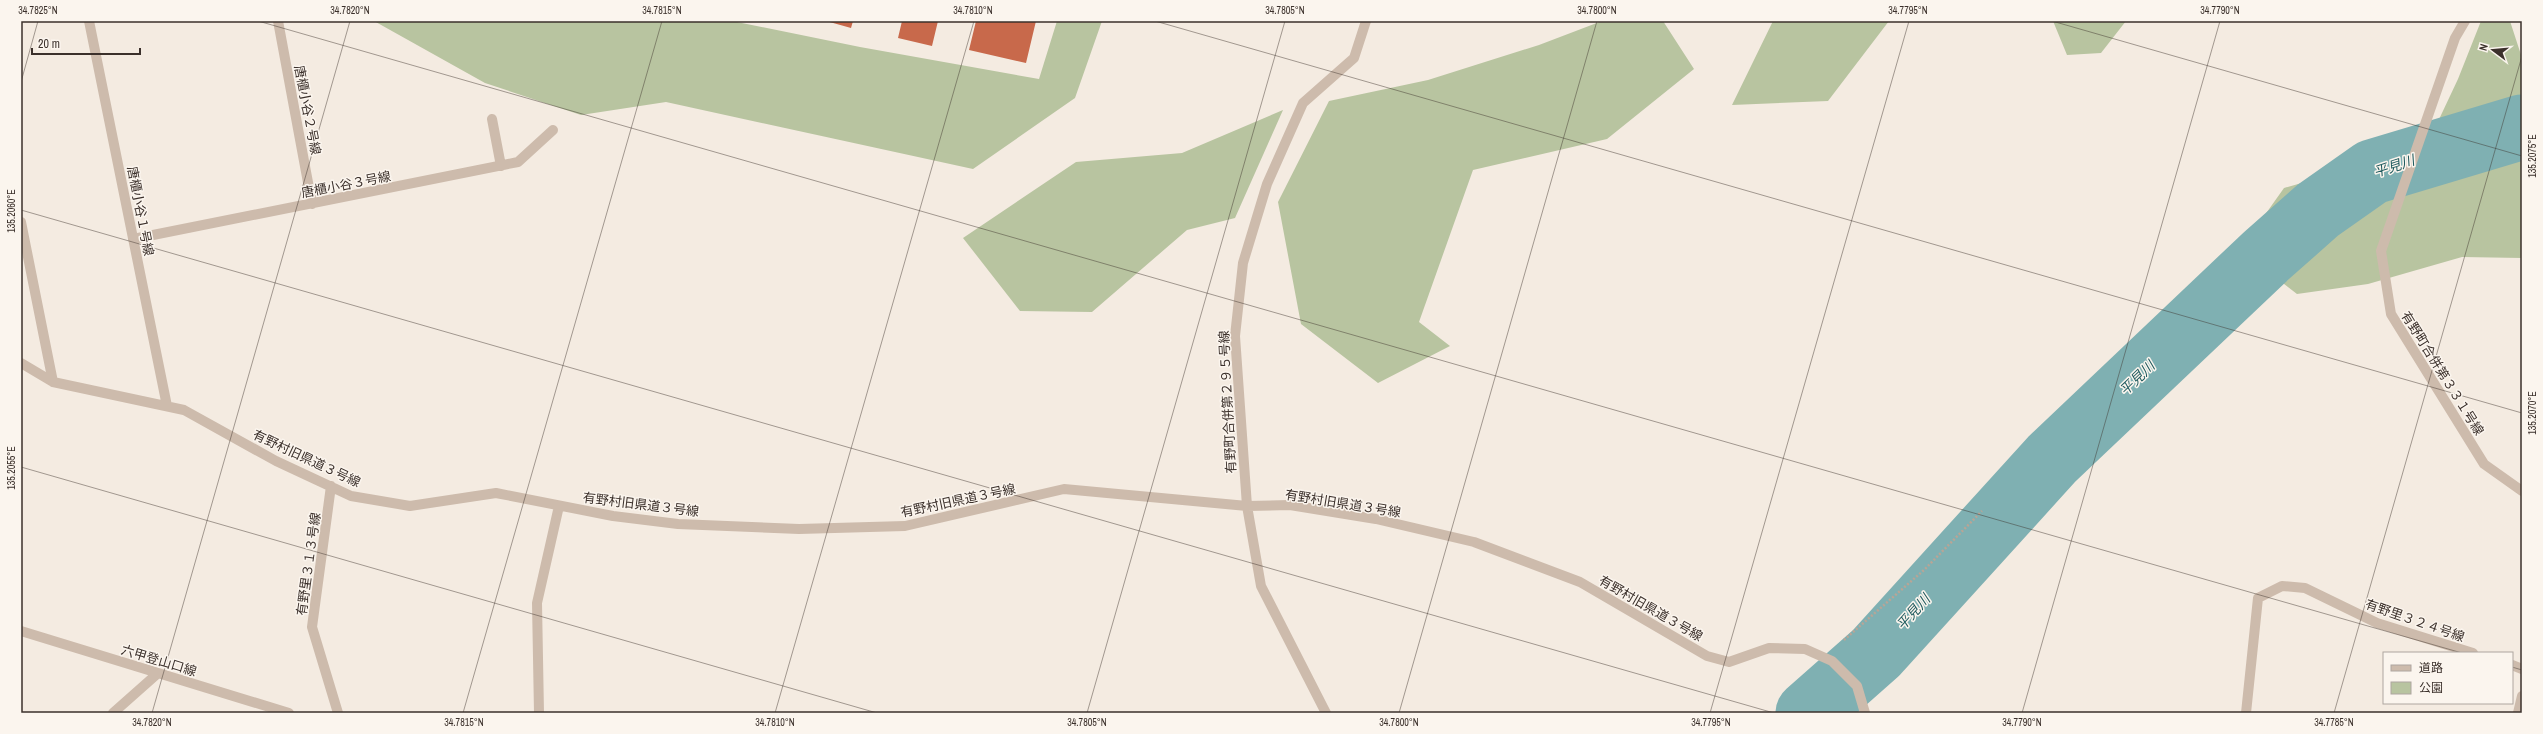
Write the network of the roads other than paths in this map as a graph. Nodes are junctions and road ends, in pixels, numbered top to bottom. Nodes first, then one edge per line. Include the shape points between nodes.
1 (89, 21) edge
2 (278, 21) edge
3 (1366, 21) edge
4 (2465, 21) edge
5 (492, 119) dead end
6 (553, 130) dead end
7 (500, 166) junction
8 (312, 204) junction
9 (21, 222) edge
10 (133, 239) junction
11 (21, 363) edge
12 (53, 382) junction
13 (167, 406) junction
14 (331, 486) junction
15 (2522, 491) edge
16 (559, 506) junction
17 (1246, 506) junction
18 (21, 631) edge
19 (2470, 652) edge
20 (157, 674) junction
21 (2522, 696) edge
22 (113, 713) edge
23 (289, 713) edge
24 (338, 713) edge
25 (539, 713) edge
26 (1326, 713) edge
27 (1865, 713) edge
28 (2246, 713) edge
29 (2518, 713) edge

1 - 10 street, 唐櫃小谷１号線
2 - 8 street, 唐櫃小谷２号線
3 - 17 street, 有野町合併第２９５号線 via 1354,58 1303,103 1266,184 1243,263 1235,336
4 - 15 street, 有野町合併第３３１号線 via 2456,38 2381,251 2391,314 2484,464
5 - 7 street
6 - 7 street, 唐櫃小谷３号線 via 518,162
7 - 8 street, 唐櫃小谷３号線
8 - 10 street, 唐櫃小谷３号線
9 - 12 street
10 - 13 street, 唐櫃小谷１号線
11 - 12 street, 有野村旧県道３号線
12 - 13 street, 有野村旧県道３号線
13 - 14 street, 有野村旧県道３号線 via 184,410 276,461
14 - 16 street, 有野村旧県道３号線 via 351,496 410,506 496,494
14 - 24 street, 有野里３１３号線 via 312,627
16 - 17 street, 有野村旧県道３号線 via 678,524 799,529 905,526 1064,489
16 - 25 street via 537,603
17 - 26 street, 有野町合併第２９５号線 via 1261,586
17 - 27 street, 有野村旧県道３号線 via 1290,505 1376,519 1474,542 1580,582 1707,656 1729,662 1769,648 1805,649 1828,659 1858,686
18 - 20 street, 六甲登山口線
19 - 28 street, 有野里３２４号線 via 2377,623 2305,588 2282,586 2258,598
20 - 22 street
20 - 23 street, 六甲登山口線
21 - 29 street

